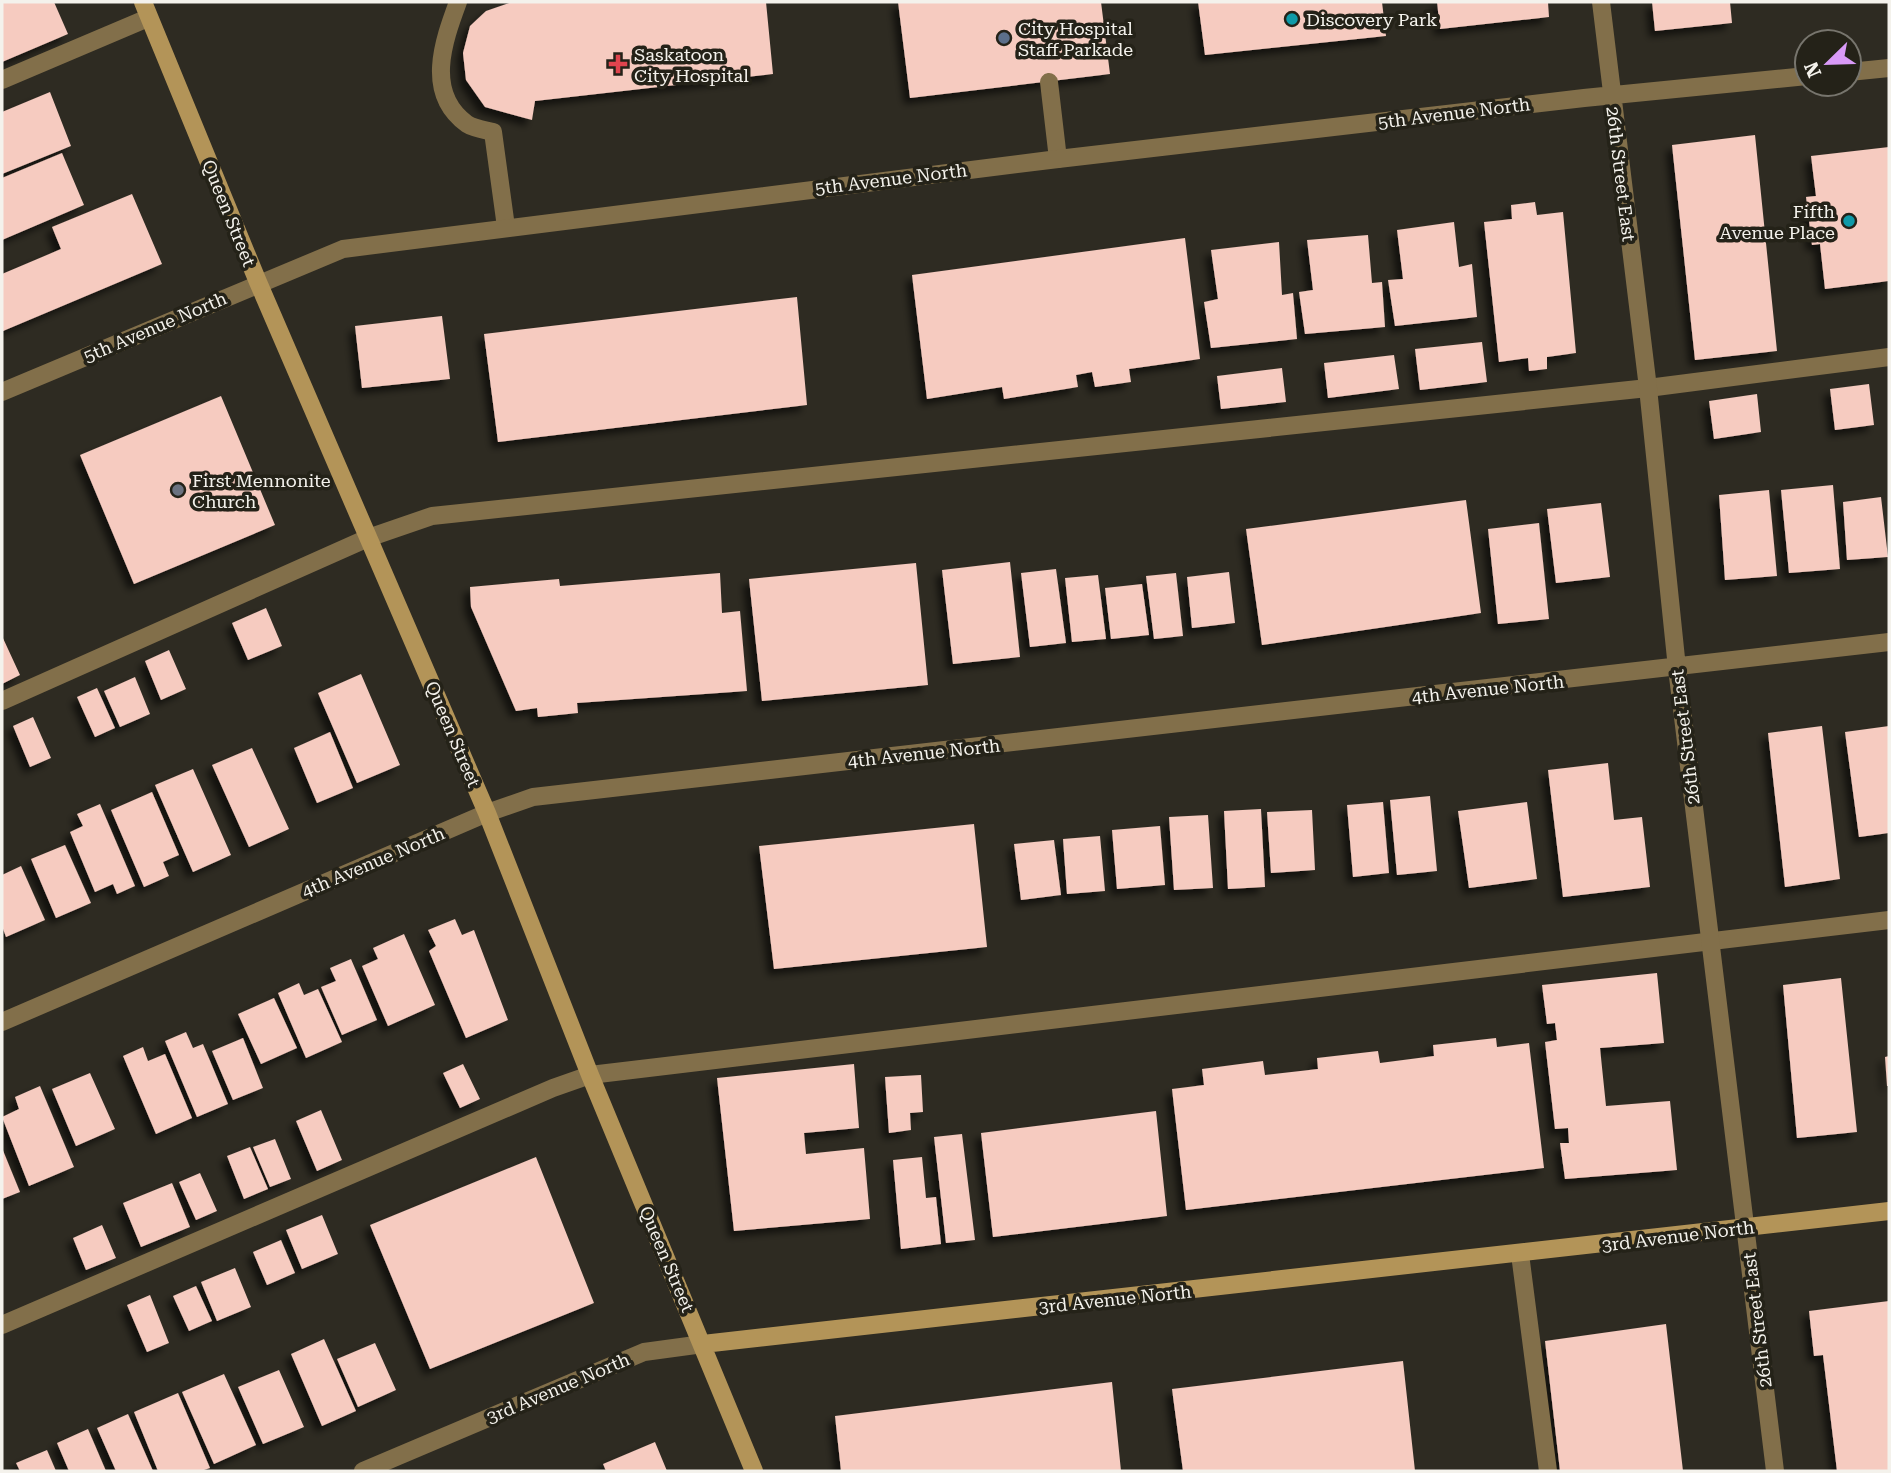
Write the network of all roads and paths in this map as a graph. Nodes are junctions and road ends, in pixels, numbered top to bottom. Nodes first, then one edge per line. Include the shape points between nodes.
1 (458, 2) edge
2 (1601, 2) edge
3 (145, 10) edge
4 (1889, 68) edge
5 (1863, 71) edge
6 (1793, 77) edge
7 (2, 80) edge
8 (1049, 82) dead end
9 (1611, 95) junction
10 (1058, 159) junction
11 (506, 227) junction
12 (258, 282) junction
13 (1889, 357) edge
14 (1648, 388) junction
15 (2, 392) edge
16 (368, 538) junction
17 (1889, 642) edge
18 (1677, 668) junction
19 (2, 701) edge
20 (487, 813) junction
21 (1889, 920) edge
22 (1710, 942) junction
23 (2, 1022) edge
24 (590, 1075) junction
25 (1889, 1211) edge
26 (1746, 1228) junction
27 (1520, 1254) junction
28 (2, 1325) edge
29 (703, 1344) junction
30 (363, 1471) edge
31 (754, 1471) edge
32 (1548, 1471) edge
33 (1775, 1471) edge

1 - 11 street via 439,62 442,86 452,108 468,125 493,132
2 - 9 street, 26th Street East
3 - 7 street
3 - 12 street, Queen Street
4 - 5 street
6 - 9 street, 5th Avenue North
8 - 10 street
9 - 10 street, 5th Avenue North
9 - 14 street, 26th Street East
10 - 11 street, 5th Avenue North
11 - 12 street, 5th Avenue North via 343,249
12 - 15 street, 5th Avenue North
12 - 16 street, Queen Street
13 - 14 street
14 - 16 street via 432,516
14 - 18 street, 26th Street East
16 - 19 street
16 - 20 street, Queen Street
17 - 18 street, 4th Avenue North
18 - 20 street, 4th Avenue North via 533,797
18 - 22 street, 26th Street East
20 - 23 street, 4th Avenue North
20 - 24 street, Queen Street
21 - 22 street
22 - 24 street
22 - 26 street, 26th Street East
24 - 28 street
24 - 29 street, Queen Street
25 - 26 street, 3rd Avenue North
26 - 27 street, 3rd Avenue North
26 - 33 street, 26th Street East
27 - 29 street, 3rd Avenue North
27 - 32 street
29 - 30 street, 3rd Avenue North via 644,1352
29 - 31 street, Queen Street

